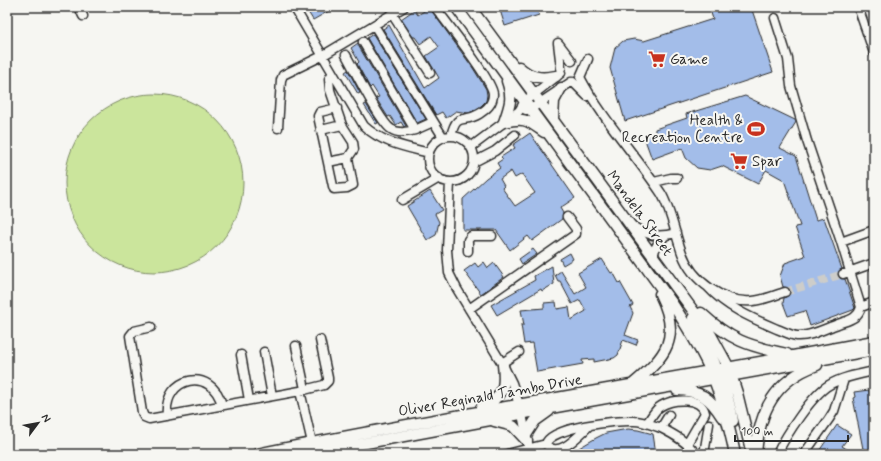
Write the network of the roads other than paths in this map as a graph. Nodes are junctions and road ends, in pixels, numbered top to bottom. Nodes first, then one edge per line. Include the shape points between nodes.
1 (79, 7) edge
2 (294, 7) edge
3 (404, 7) edge
4 (435, 7) edge
5 (456, 7) edge
6 (470, 7) edge
7 (858, 7) edge
8 (392, 14) junction
9 (84, 16) dead end
10 (775, 18) dead end
11 (374, 25) junction
12 (363, 42) dead end
13 (874, 53) edge
14 (346, 55) dead end
15 (322, 56) junction
16 (508, 56) junction
17 (559, 72) junction
18 (430, 73) dead end
19 (504, 73) junction
20 (332, 74) junction
21 (562, 88) junction
22 (538, 98) junction
23 (595, 103) junction
24 (528, 105) junction
25 (337, 108) junction
26 (553, 119) junction
27 (433, 122) junction
28 (504, 122) junction
29 (342, 125) junction
30 (278, 128) dead end
31 (321, 130) junction
32 (415, 130) junction
33 (515, 135) dead end
34 (550, 135) junction
35 (447, 137) junction
36 (471, 147) junction
37 (429, 153) junction
38 (348, 158) junction
39 (328, 162) junction
40 (474, 162) junction
41 (439, 178) junction
42 (677, 178) dead end
43 (450, 182) junction
44 (654, 182) junction
45 (402, 200) dead end
46 (567, 217) dead end
47 (628, 223) junction
48 (874, 230) edge
49 (676, 233) junction
50 (492, 236) dead end
51 (665, 236) junction
52 (841, 242) junction
53 (468, 250) dead end
54 (654, 259) junction
55 (874, 263) edge
56 (647, 268) junction
57 (847, 272) junction
58 (707, 286) junction
59 (785, 292) tunnel mouth
60 (682, 295) junction
61 (874, 302) edge
62 (861, 307) junction
63 (469, 309) junction
64 (151, 328) dead end
65 (320, 340) dead end
66 (874, 341) edge
67 (296, 346) dead end
68 (874, 350) edge
69 (264, 352) dead end
70 (519, 352) dead end
71 (241, 355) dead end
72 (794, 355) junction
73 (848, 355) junction
74 (502, 364) junction
75 (874, 371) edge
76 (713, 373) junction
77 (729, 374) junction
78 (844, 379) junction
79 (631, 385) junction
80 (661, 389) junction
81 (302, 390) junction
82 (272, 396) junction
83 (250, 400) junction
84 (222, 405) junction
85 (556, 407) junction
86 (521, 409) junction
87 (470, 414) junction
88 (670, 415) dead end
89 (167, 416) junction
90 (490, 420) junction
91 (647, 423) junction
92 (592, 424) junction
93 (709, 424) dead end
94 (661, 428) junction
95 (564, 430) junction
96 (731, 433) junction
97 (574, 441) junction
98 (528, 444) edge
99 (546, 444) junction
100 (687, 444) junction
101 (312, 451) edge
102 (734, 453) edge
103 (257, 454) edge
104 (511, 454) edge
105 (696, 454) edge
106 (704, 454) edge
107 (752, 454) edge
108 (756, 454) edge
109 (777, 454) edge
110 (804, 454) edge

1 - 9 street
2 - 15 street
3 - 8 street
4 - 35 street via 486,77 493,91 488,108 457,121
5 - 19 main road, Mandela Street
6 - 16 main road, Mandela Street
7 - 13 street
8 - 11 street
8 - 18 street
10 - 52 street via 788,59 791,86 803,128
11 - 15 street
11 - 27 street
12 - 32 street
14 - 32 street via 390,128 404,132
15 - 20 street
15 - 30 street via 284,75 281,80
16 - 17 main road via 532,76 545,78
16 - 22 main road, Mandela Street
17 - 22 street
17 - 23 street via 558,43 573,61 588,59 581,76
19 - 24 main road, Mandela Street
19 - 28 main road via 511,97
20 - 25 street via 329,84
20 - 37 street via 360,121 369,131 385,141
21 - 22 street
21 - 23 street via 572,82
21 - 26 main road via 554,101
22 - 24 street
22 - 26 main road, Mandela Street
23 - 44 street
24 - 28 street
24 - 34 main road, Mandela Street
25 - 29 street
25 - 31 street via 318,114
26 - 47 main road, Mandela Street
27 - 32 street
27 - 35 street
28 - 34 main road via 524,120
28 - 36 street
29 - 31 street
29 - 38 street via 354,145 353,152
31 - 39 street
33 - 40 street via 495,151
34 - 56 main road, Mandela Street
35 - 36 street via 461,138
35 - 37 street via 434,144
36 - 40 street
37 - 41 street via 428,162
38 - 39 street
38 - 39 street via 352,187 333,188
40 - 43 street via 464,179
41 - 43 street
41 - 45 street
42 - 44 street
43 - 63 street via 448,265 452,279
44 - 49 street via 663,197
46 - 63 street via 576,229 576,234
47 - 51 street via 642,232
47 - 54 main road, Mandela Street
48 - 52 street
49 - 51 street
49 - 58 street via 688,265
50 - 53 street via 471,236 468,240
51 - 54 street via 656,246
52 - 57 street
54 - 60 main road, Mandela Street
55 - 57 street
56 - 76 main road, Mandela Street via 694,338
56 - 79 main road via 668,313 669,338 658,361
57 - 62 street
58 - 59 street via 727,297 744,301 760,300
58 - 62 street via 734,308 795,336 853,319
60 - 72 main road via 728,335 748,345
60 - 76 main road via 712,355 715,364
60 - 77 main road, Mandela Street via 711,335
61 - 62 street
63 - 74 street
64 - 89 street via 134,331 130,336 142,412 148,419
65 - 81 street via 328,381 324,385
66 - 72 main road
67 - 81 street
68 - 73 main road
69 - 82 street
70 - 74 street
71 - 83 street
72 - 77 main road
73 - 77 main road
73 - 108 main road via 804,370 791,378 776,393 764,412
74 - 86 street
74 - 87 main road via 504,383 500,395
75 - 78 street
76 - 77 main road, Oliver Reginald Tambo Drive
76 - 79 main road, Oliver Reginald Tambo Drive
76 - 80 main road, Oliver Reginald Tambo Drive
76 - 96 main road, Mandela Street
77 - 96 main road via 726,388 733,422
77 - 107 main road, Mandela Street
78 - 109 street via 831,384 816,395
78 - 110 street via 834,411
79 - 86 main road, Oliver Reginald Tambo Drive
80 - 85 main road, Oliver Reginald Tambo Drive
80 - 96 main road via 690,391 705,396 717,409
81 - 82 street
81 - 101 street
82 - 83 street
83 - 84 street
84 - 89 street
84 - 89 street via 219,396 211,387 191,380 182,382 173,391 166,406
85 - 86 main road, Oliver Reginald Tambo Drive
85 - 98 main road via 535,421
86 - 87 main road, Oliver Reginald Tambo Drive
86 - 90 main road, Oliver Reginald Tambo Drive
86 - 98 street
87 - 101 main road, Oliver Reginald Tambo Drive
88 - 94 street
90 - 98 main road via 513,426
90 - 101 main road, Oliver Reginald Tambo Drive
91 - 92 street via 627,420
91 - 94 street
91 - 100 street via 661,405 682,400 692,401 705,413
92 - 95 street
92 - 97 street
93 - 106 street
94 - 100 street
95 - 97 street
95 - 99 street via 552,435
96 - 102 main road, Mandela Street
97 - 99 street via 565,449 556,451
98 - 99 street
98 - 104 street
100 - 105 street
101 - 103 main road, Oliver Reginald Tambo Drive

